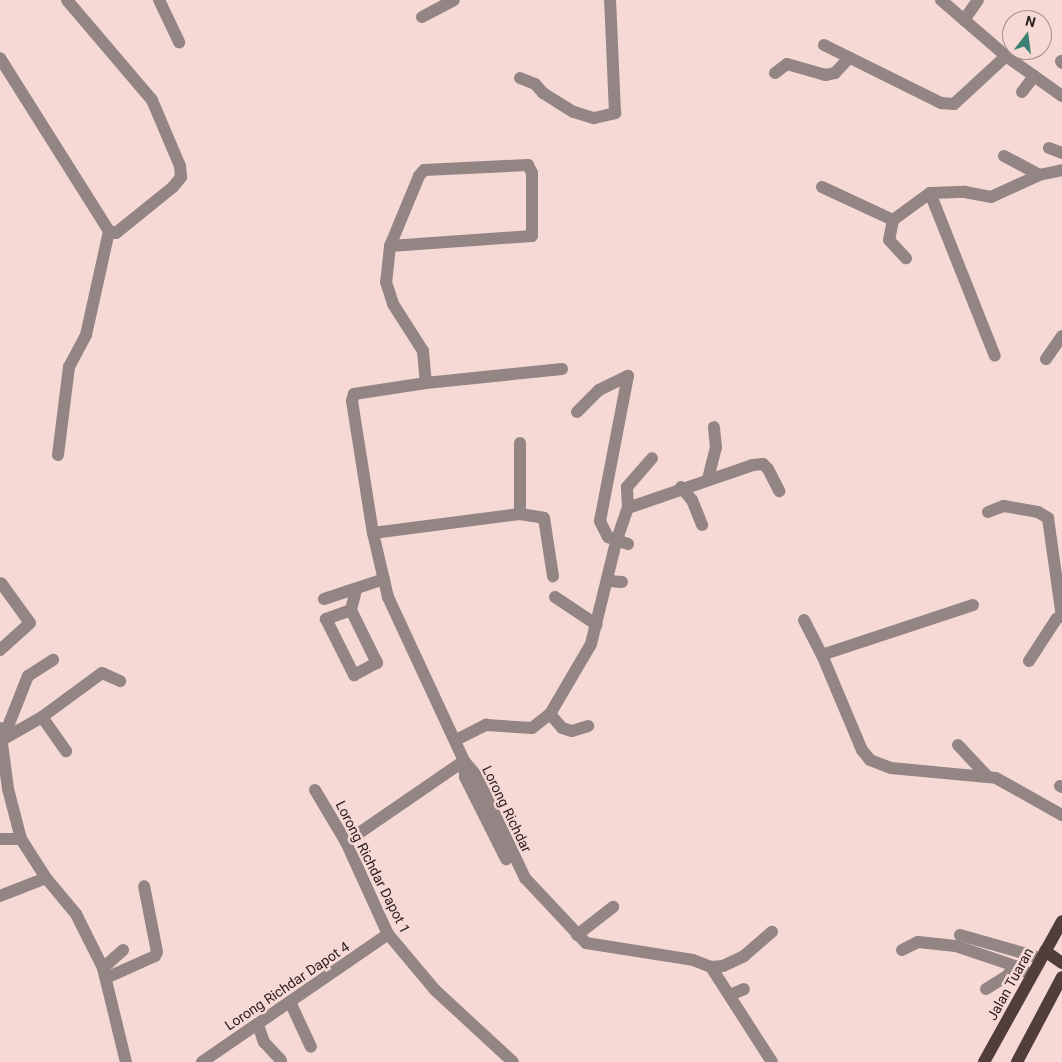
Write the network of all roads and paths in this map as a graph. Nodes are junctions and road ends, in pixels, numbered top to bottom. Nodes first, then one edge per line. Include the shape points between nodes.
1 (67, 0) edge
2 (160, 0) edge
3 (454, 0) edge
4 (610, 0) edge
5 (941, 0) edge
6 (978, 0) edge
7 (422, 17) dead end
8 (964, 20) junction
9 (179, 42) dead end
10 (824, 45) dead end
11 (1002, 53) edge
12 (0, 58) edge
13 (849, 58) junction
14 (1002, 60) edge
15 (1012, 60) edge
16 (775, 73) dead end
17 (1034, 76) junction
18 (520, 78) dead end
19 (1022, 92) dead end
20 (1061, 94) edge
21 (1049, 148) dead end
22 (1062, 152) edge
23 (1004, 156) dead end
24 (1062, 170) edge
25 (1039, 175) junction
26 (822, 187) dead end
27 (930, 193) junction
28 (892, 220) junction
29 (109, 231) junction
30 (390, 246) junction
31 (906, 258) dead end
32 (1062, 336) edge
33 (995, 356) dead end
34 (1046, 359) dead end
35 (562, 369) dead end
36 (426, 382) junction
37 (577, 412) dead end
38 (714, 427) dead end
39 (520, 443) dead end
40 (58, 455) dead end
41 (652, 458) dead end
42 (708, 479) junction
43 (682, 487) junction
44 (779, 490) dead end
45 (628, 508) junction
46 (988, 512) dead end
47 (520, 514) junction
48 (702, 525) dead end
49 (373, 533) junction
50 (622, 543) junction
51 (553, 576) dead end
52 (384, 579) junction
53 (609, 581) junction
54 (622, 582) dead end
55 (0, 583) edge
56 (356, 590) junction
57 (337, 596) junction
58 (555, 597) dead end
59 (324, 599) dead end
60 (973, 605) dead end
61 (351, 610) junction
62 (1057, 617) edge
63 (804, 620) dead end
64 (598, 625) junction
65 (0, 650) edge
66 (822, 656) junction
67 (53, 660) dead end
68 (1029, 661) dead end
69 (120, 681) dead end
70 (550, 714) junction
71 (42, 716) junction
72 (588, 726) dead end
73 (0, 728) edge
74 (456, 740) junction
75 (1, 741) edge
76 (958, 745) dead end
77 (66, 750) dead end
78 (464, 762) junction
79 (987, 776) junction
80 (315, 790) dead end
81 (1062, 815) edge
82 (0, 839) edge
83 (21, 839) junction
84 (346, 842) junction
85 (46, 878) junction
86 (144, 886) dead end
87 (0, 896) edge
88 (613, 907) dead end
89 (1062, 921) edge
90 (772, 932) dead end
91 (388, 934) junction
92 (576, 935) junction
93 (960, 935) dead end
94 (123, 950) dead end
95 (902, 950) dead end
96 (1043, 955) junction
97 (1062, 963) edge
98 (1015, 966) junction
99 (711, 967) junction
100 (105, 973) junction
101 (1032, 975) junction
102 (1062, 977) edge
103 (744, 989) dead end
104 (986, 990) dead end
105 (730, 995) junction
106 (291, 1004) junction
107 (258, 1026) junction
108 (311, 1047) dead end
109 (281, 1060) dead end
110 (126, 1062) edge
111 (202, 1062) edge
112 (513, 1062) edge
113 (763, 1062) edge
114 (772, 1062) edge
115 (984, 1062) edge
116 (1017, 1062) edge

1 - 29 street via 152,100 180,166 181,177 173,187 116,232
2 - 9 street
3 - 7 street
4 - 18 street via 615,113 594,118 574,112 543,93 535,84
5 - 8 street
6 - 8 street
8 - 11 street
10 - 13 street
12 - 29 street
13 - 14 street via 941,103 954,104
13 - 16 street via 835,73 825,74 788,64
15 - 17 street
17 - 19 street
17 - 20 street
21 - 22 street
23 - 25 street
24 - 25 street
25 - 27 street via 991,197 965,192
26 - 28 street
27 - 28 street
27 - 33 street
28 - 31 street via 889,240
29 - 40 street via 86,335 69,367
30 - 30 street via 424,170 528,165 532,173 532,236
30 - 36 street via 386,282 393,304 423,351
32 - 34 street
35 - 36 street
36 - 49 street via 354,394 352,401
37 - 50 street via 599,390 628,376 600,521 602,530
38 - 42 street via 716,447
39 - 47 street
41 - 45 street via 627,487
42 - 43 street
42 - 44 street via 763,464
43 - 45 street
43 - 48 street via 692,500
45 - 50 street
46 - 62 street via 1004,506 1038,512 1048,518
47 - 49 street
47 - 51 street via 544,518
49 - 52 street
50 - 53 street
52 - 56 street
52 - 74 street via 388,597
53 - 54 street
53 - 64 street
55 - 65 street via 30,623
56 - 57 street
56 - 61 street
57 - 59 street
57 - 61 street
58 - 64 street
60 - 66 street
61 - 61 street via 326,619 354,675 377,663
62 - 68 street
63 - 66 street
64 - 70 street via 591,644
66 - 79 street via 862,750 870,760 891,768
67 - 75 street via 28,676
69 - 71 street via 102,673
70 - 72 street via 562,728 572,731
70 - 74 street via 544,722 532,728 486,725
71 - 75 street
71 - 77 street
73 - 75 street
74 - 78 street
75 - 83 street via 8,789
76 - 79 street
78 - 84 street
78 - 92 street, Lorong Richdar via 477,776 525,878
78 - 113 street, Lorong Richdar via 465,777 517,879 582,948 704,972
79 - 81 street
80 - 84 street, Lorong Richdar Dapot 1
82 - 83 street
83 - 85 street
84 - 91 street, Lorong Richdar Dapot 1
85 - 87 street
85 - 100 street via 76,914
86 - 100 street via 157,952 155,956
88 - 92 street
89 - 96 main road, Jalan Tuaran
90 - 99 street via 744,956 723,966
91 - 106 street, Lorong Richdar Dapot 4
91 - 112 street, Lorong Richdar Dapot 1 via 434,990
92 - 99 street, Lorong Richdar via 586,943 693,960
93 - 96 street
94 - 100 street
95 - 98 street via 918,942 933,943 978,952
96 - 97 main road
96 - 101 main road, Jalan Tuaran
98 - 101 street
98 - 104 street via 1007,976
99 - 105 street
100 - 110 street
101 - 115 main road, Jalan Tuaran
102 - 116 main road
103 - 105 street
105 - 114 street
106 - 107 street, Lorong Richdar Dapot 4
106 - 108 street
107 - 109 street via 264,1042
107 - 111 street, Lorong Richdar Dapot 4

